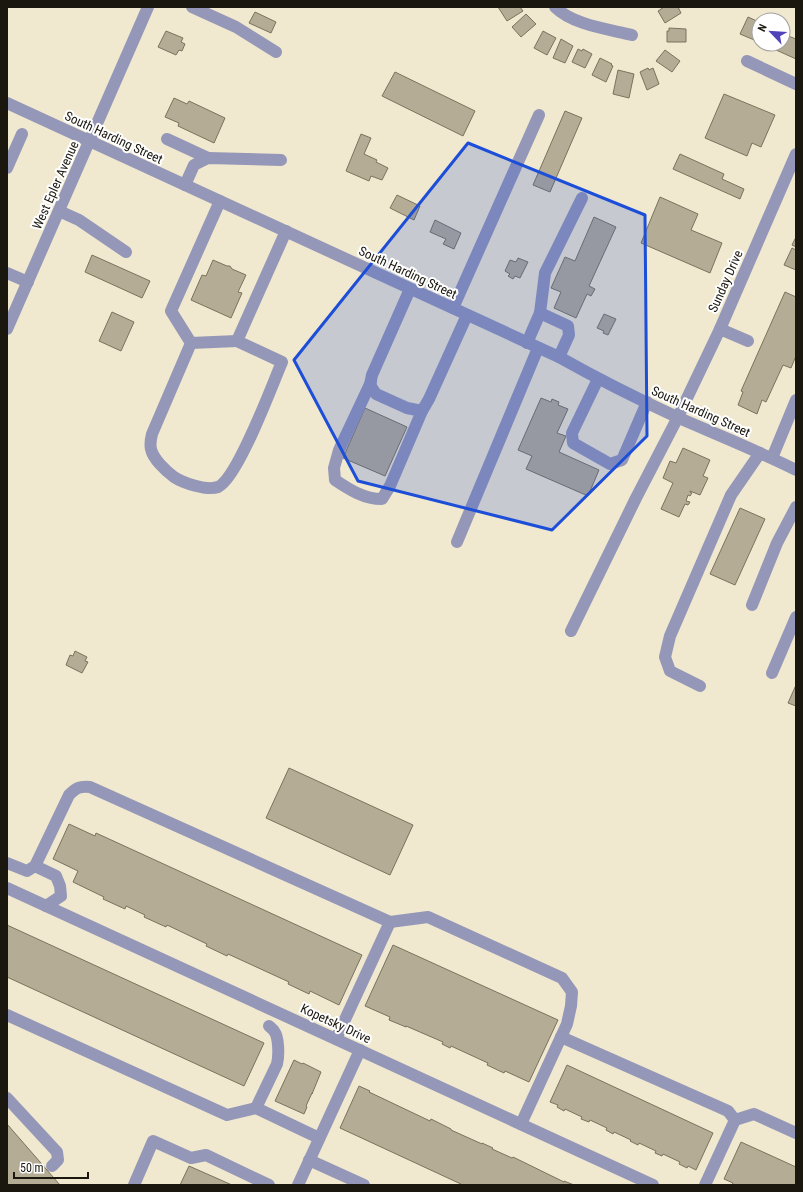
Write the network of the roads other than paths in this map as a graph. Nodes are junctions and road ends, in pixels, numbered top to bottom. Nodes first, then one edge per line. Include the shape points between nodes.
1 (148, 7) edge
2 (192, 7) edge
3 (555, 7) edge
4 (632, 35) dead end
5 (276, 52) dead end
6 (748, 61) dead end
7 (796, 84) edge
8 (7, 103) edge
9 (539, 115) dead end
10 (22, 134) dead end
11 (167, 139) dead end
12 (90, 141) junction
13 (796, 154) edge
14 (208, 158) junction
15 (281, 160) dead end
16 (7, 168) edge
17 (185, 185) junction
18 (582, 198) dead end
19 (220, 201) junction
20 (59, 211) junction
21 (286, 231) junction
22 (126, 252) dead end
23 (7, 273) edge
24 (28, 282) junction
25 (410, 289) junction
26 (453, 308) junction
27 (540, 313) junction
28 (467, 315) junction
29 (7, 329) edge
30 (720, 329) junction
31 (237, 341) junction
32 (748, 341) dead end
33 (191, 343) junction
34 (527, 343) junction
35 (538, 348) junction
36 (559, 357) junction
37 (598, 379) junction
38 (371, 382) junction
39 (796, 400) edge
40 (647, 402) junction
41 (422, 411) junction
42 (678, 417) junction
43 (760, 453) junction
44 (772, 458) junction
45 (796, 470) edge
46 (796, 507) edge
47 (457, 542) dead end
48 (752, 605) dead end
49 (796, 617) edge
50 (571, 631) dead end
51 (772, 673) dead end
52 (700, 686) dead end
53 (7, 863) edge
54 (35, 866) junction
55 (7, 888) edge
56 (46, 906) junction
57 (390, 922) junction
58 (7, 1015) edge
59 (269, 1026) dead end
60 (561, 1037) junction
61 (336, 1039) junction
62 (360, 1050) junction
63 (7, 1098) edge
64 (256, 1108) junction
65 (735, 1120) junction
66 (521, 1124) junction
67 (796, 1133) edge
68 (319, 1138) junction
69 (309, 1160) junction
70 (52, 1166) dead end
71 (630, 1180) edge
72 (134, 1185) edge
73 (269, 1185) edge
74 (298, 1185) edge
75 (364, 1185) edge
76 (653, 1185) edge
77 (705, 1185) edge

1 - 12 street, West Epler Avenue
2 - 5 street via 236,26
3 - 4 street via 580,21
6 - 7 street
8 - 12 street, South Harding Street
9 - 26 street
10 - 16 street
11 - 14 street
12 - 17 street, South Harding Street
12 - 20 street, West Epler Avenue
13 - 30 street, Sunday Drive
14 - 15 street
14 - 17 street via 194,165
17 - 19 street, South Harding Street
18 - 27 street via 546,273
19 - 21 street, South Harding Street
19 - 33 street via 171,311
20 - 22 street via 79,220
20 - 24 street, West Epler Avenue
21 - 25 street, South Harding Street
21 - 31 street
23 - 24 street
24 - 29 street, West Epler Avenue
25 - 26 street, South Harding Street
25 - 38 street
26 - 28 street, South Harding Street
27 - 34 street
27 - 36 street via 568,326 569,335
28 - 34 street, South Harding Street
28 - 41 street
30 - 32 street
30 - 42 street, Sunday Drive
31 - 33 street
31 - 33 street via 282,362 235,468 218,487 199,488 177,479 159,464 150,450 152,434
34 - 35 street, South Harding Street
35 - 36 street, South Harding Street
35 - 47 street
36 - 37 street, South Harding Street
37 - 40 street, South Harding Street
37 - 40 street via 572,433 573,443 610,464 622,460
38 - 41 street via 370,385 376,394 407,408
38 - 41 street via 339,450 334,468 336,480 347,488 362,496 382,499
39 - 44 street
40 - 42 street, South Harding Street
42 - 43 street, South Harding Street
42 - 50 street, Sunday Drive
43 - 44 street, South Harding Street
43 - 52 street via 732,495 666,650 665,657 670,671
44 - 45 street, South Harding Street
46 - 48 street
49 - 51 street
53 - 54 street via 28,871
54 - 56 street via 56,876 60,886 61,896
54 - 57 street via 69,796 82,786 90,787
55 - 56 street, Kopetsky Drive
56 - 61 street, Kopetsky Drive
57 - 60 street via 428,917 562,978 572,992 572,1006
57 - 61 street
58 - 64 street via 227,1115
59 - 64 street via 274,1030 276,1037 278,1058
60 - 65 street via 728,1110
60 - 66 street
61 - 62 street, Kopetsky Drive
62 - 66 street, Kopetsky Drive
62 - 68 street
63 - 70 street via 57,1152 58,1160
64 - 68 street
65 - 67 street via 754,1114
65 - 77 street
66 - 71 street, Kopetsky Drive
68 - 69 street
69 - 74 street
69 - 75 street
71 - 76 street, Kopetsky Drive
72 - 73 street via 153,1141 191,1158 206,1156

